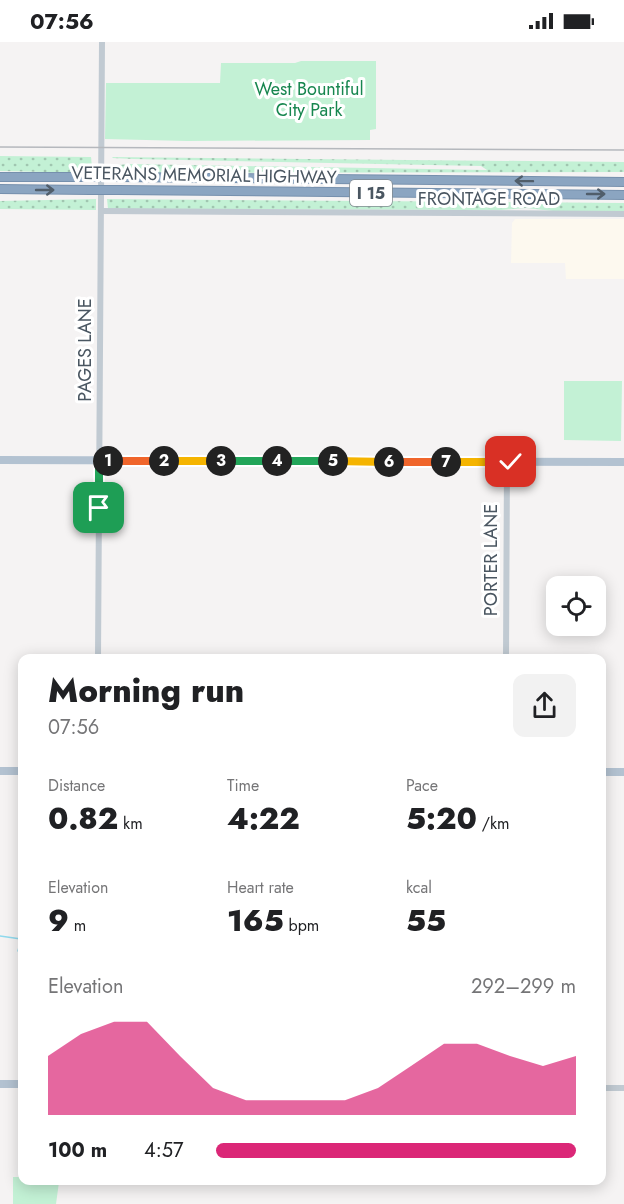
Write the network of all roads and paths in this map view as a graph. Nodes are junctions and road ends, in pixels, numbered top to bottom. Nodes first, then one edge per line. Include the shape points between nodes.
1 (102, 42) edge
2 (0, 177) edge
3 (624, 182) edge
4 (0, 189) edge
5 (624, 195) edge
6 (101, 212) junction
7 (624, 214) edge
8 (0, 460) edge
9 (99, 460) junction
10 (507, 462) junction
11 (624, 462) edge
12 (98, 654) edge
13 (506, 654) edge
14 (0, 771) edge
15 (18, 771) edge
16 (606, 772) edge
17 (624, 772) edge
18 (0, 1084) edge
19 (18, 1084) edge
20 (606, 1088) edge
21 (624, 1088) edge

1 - 6 street, PAGES LANE
3 -> 2 highway, VETERANS MEMORIAL HIGHWAY / I 15, bridge
4 -> 5 highway, VETERANS MEMORIAL HIGHWAY / I 15, bridge
6 - 7 street, FRONTAGE ROAD
6 - 9 street, PAGES LANE
8 - 9 main road
9 - 10 main road
9 - 12 street, PAGES LANE
10 - 11 main road
10 - 13 street, PORTER LANE
14 - 15 main road
16 - 17 main road
18 - 19 main road
20 - 21 street

